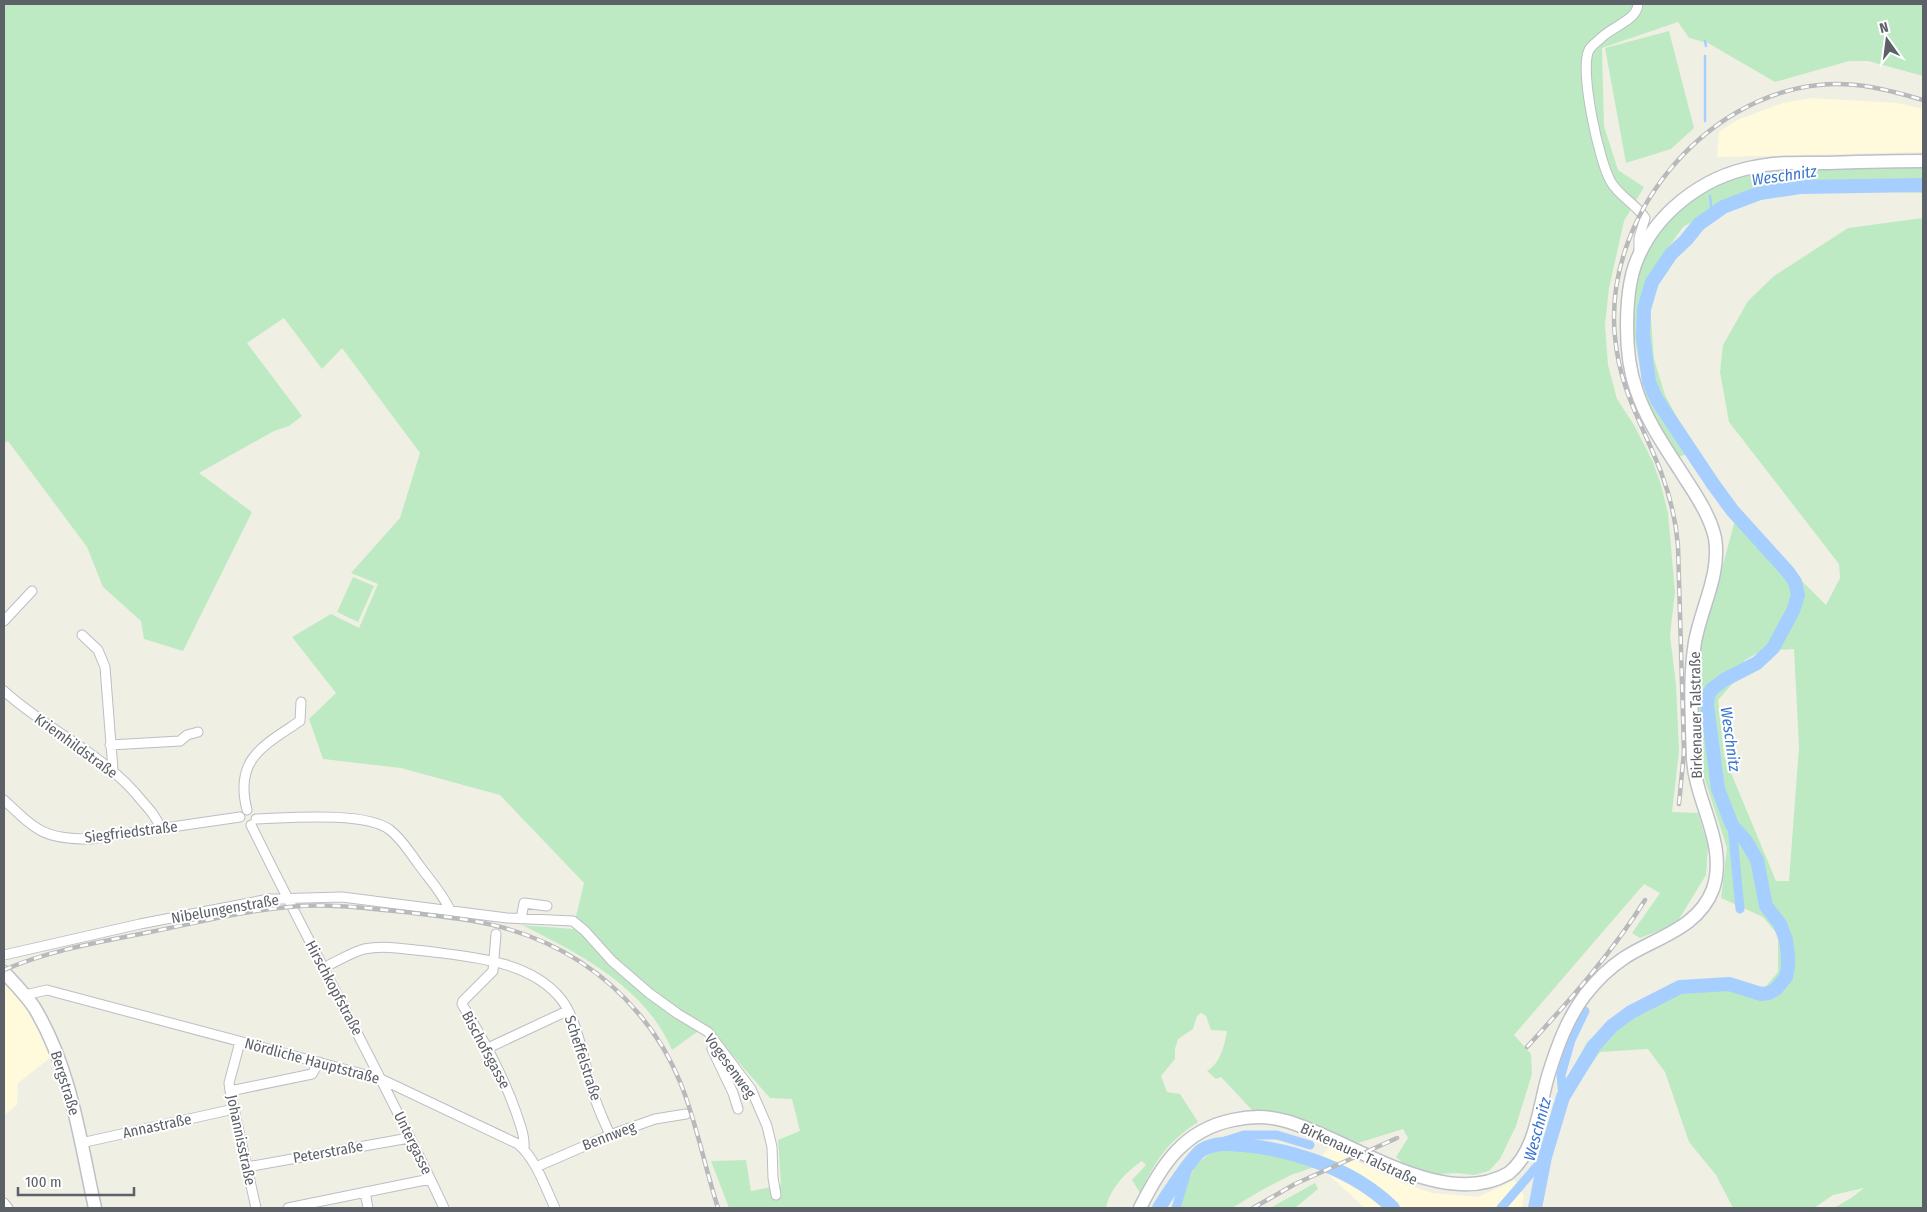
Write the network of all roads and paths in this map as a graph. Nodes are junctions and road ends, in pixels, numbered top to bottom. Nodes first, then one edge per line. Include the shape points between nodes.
1 (1638, 4) edge
2 (1923, 161) edge
3 (1640, 254) junction
4 (32, 590) dead end
5 (4, 621) edge
6 (82, 635) dead end
7 (4, 691) edge
8 (302, 702) dead end
9 (198, 732) dead end
10 (110, 745) junction
11 (113, 770) junction
12 (4, 800) edge
13 (247, 810) junction
14 (240, 817) junction
15 (254, 822) junction
16 (161, 830) junction
17 (287, 898) junction
18 (548, 906) dead end
19 (450, 910) junction
20 (521, 920) junction
21 (585, 931) joint
22 (496, 934) dead end
23 (4, 955) edge
24 (494, 961) junction
25 (323, 968) junction
26 (4, 972) edge
27 (25, 995) junction
28 (567, 1011) junction
29 (240, 1042) junction
30 (715, 1043) junction
31 (488, 1048) junction
32 (319, 1062) junction
33 (381, 1079) junction
34 (230, 1091) junction
35 (234, 1109) junction
36 (738, 1109) dead end
37 (686, 1114) dead end
38 (610, 1135) junction
39 (409, 1138) junction
40 (81, 1143) junction
41 (524, 1149) junction
42 (247, 1167) junction
43 (536, 1167) junction
44 (430, 1179) junction
45 (365, 1192) junction
46 (776, 1195) dead end
47 (95, 1208) edge
48 (256, 1208) edge
49 (288, 1208) edge
50 (368, 1208) edge
51 (444, 1208) edge
52 (555, 1208) edge
53 (1140, 1208) edge

1 - 3 street via 1633,16 1602,36 1589,51 1586,72 1597,147 1611,182 1646,218 1639,238
2 - 3 main road, Birkenauer Talstraße via 1785,163 1751,167 1704,185 1667,214
3 - 53 main road, Birkenauer Talstraße via 1630,281 1627,316 1628,357 1635,388 1658,437 1707,515 1715,539 1716,565 1696,638 1692,671 1695,776 1717,860 1714,884 1707,902 1684,926 1610,968 1583,997 1559,1042 1525,1153 1511,1172 1496,1182 1467,1190 1438,1188 1409,1178 1310,1129 1278,1119 1248,1117 1213,1126 1184,1143 1161,1168
4 - 5 street
6 - 10 street via 98,650 105,667
7 - 11 street, Kriemhildstraße
8 - 13 street via 300,722 271,740 254,756 244,775 243,795
9 - 10 street via 180,741
10 - 11 street
11 - 16 street, Kriemhildstraße via 158,820
12 - 16 street, Siegfriedstraße via 30,825 47,834 68,839
13 - 14 street
13 - 15 street via 255,814
14 - 15 street via 245,825
14 - 16 street, Siegfriedstraße
15 - 17 street, Hirschkopfstraße
15 - 19 street via 335,816 388,828 398,837
17 - 19 street, Nibelungenstraße via 342,897
17 - 23 street, Nibelungenstraße via 140,924
17 - 25 street, Hirschkopfstraße
18 - 20 street via 524,903
19 - 20 street, Nibelungenstraße
20 - 21 street, Nibelungenstraße via 573,922
21 - 30 street, Vogesenweg via 612,961 649,993 708,1032
22 - 24 street
24 - 25 street, Scheffelstraße via 384,947 365,949
24 - 28 street, Scheffelstraße via 535,978 552,989
24 - 31 street, Bischofsgasse via 493,971 462,1001
25 - 33 street, Hirschkopfstraße
26 - 27 main road, Bergstraße
27 - 29 street, Nördliche Hauptstraße via 46,990
27 - 40 main road, Bergstraße via 50,1037 66,1077
28 - 31 street
28 - 38 street, Scheffelstraße
29 - 32 street, Nördliche Hauptstraße
29 - 34 street, Johannisstraße
30 - 36 street via 712,1048
30 - 46 street, Vogesenweg via 751,1089 767,1126
31 - 41 street, Bischofsgasse via 525,1138
32 - 33 street, Nördliche Hauptstraße
32 - 34 street via 312,1074
33 - 39 street, Untergasse
33 - 41 street, Nördliche Hauptstraße
34 - 35 street, Johannisstraße
35 - 40 street, Annastraße
35 - 42 street, Johannisstraße
37 - 38 street, Bennweg via 655,1119
38 - 43 street, Bennweg
39 - 42 street, Peterstraße
39 - 44 street, Untergasse
40 - 47 main road, Bergstraße
41 - 43 street, Nördliche Hauptstraße
42 - 48 street, Johannisstraße
43 - 52 street, Nördliche Hauptstraße
44 - 45 street
44 - 51 street, Untergasse
45 - 49 street
45 - 50 street

